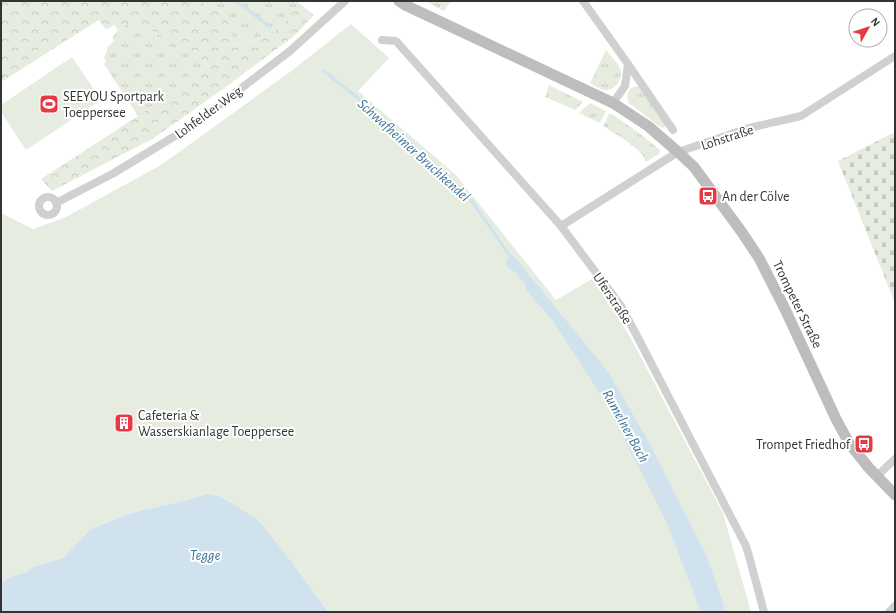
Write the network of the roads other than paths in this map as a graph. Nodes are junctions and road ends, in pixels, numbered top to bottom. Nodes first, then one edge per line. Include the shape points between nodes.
1 (345, 1) edge
2 (399, 1) edge
3 (583, 1) edge
4 (382, 40) dead end
5 (895, 56) edge
6 (628, 64) junction
7 (613, 104) junction
8 (673, 130) dead end
9 (678, 152) junction
10 (56, 202) dead end
11 (562, 226) junction
12 (895, 459) edge
13 (877, 476) junction
14 (894, 490) edge
15 (895, 606) edge
16 (764, 612) edge
17 (889, 612) edge

1 - 10 street, Lohfelder Weg via 290,50 194,125 114,173
2 - 7 street
3 - 6 street
4 - 11 street, Uferstraße via 396,41
5 - 9 street, Lohstraße via 801,116 749,128
6 - 7 street via 625,86
6 - 8 street
7 - 9 street via 648,126
9 - 11 street, Lohstraße
9 - 13 street, Trompeter Straße via 701,176 759,258 840,428
11 - 16 street, Uferstraße via 621,306 637,336 746,546
12 - 13 street
13 - 14 street, Trompeter Straße
15 - 17 street

